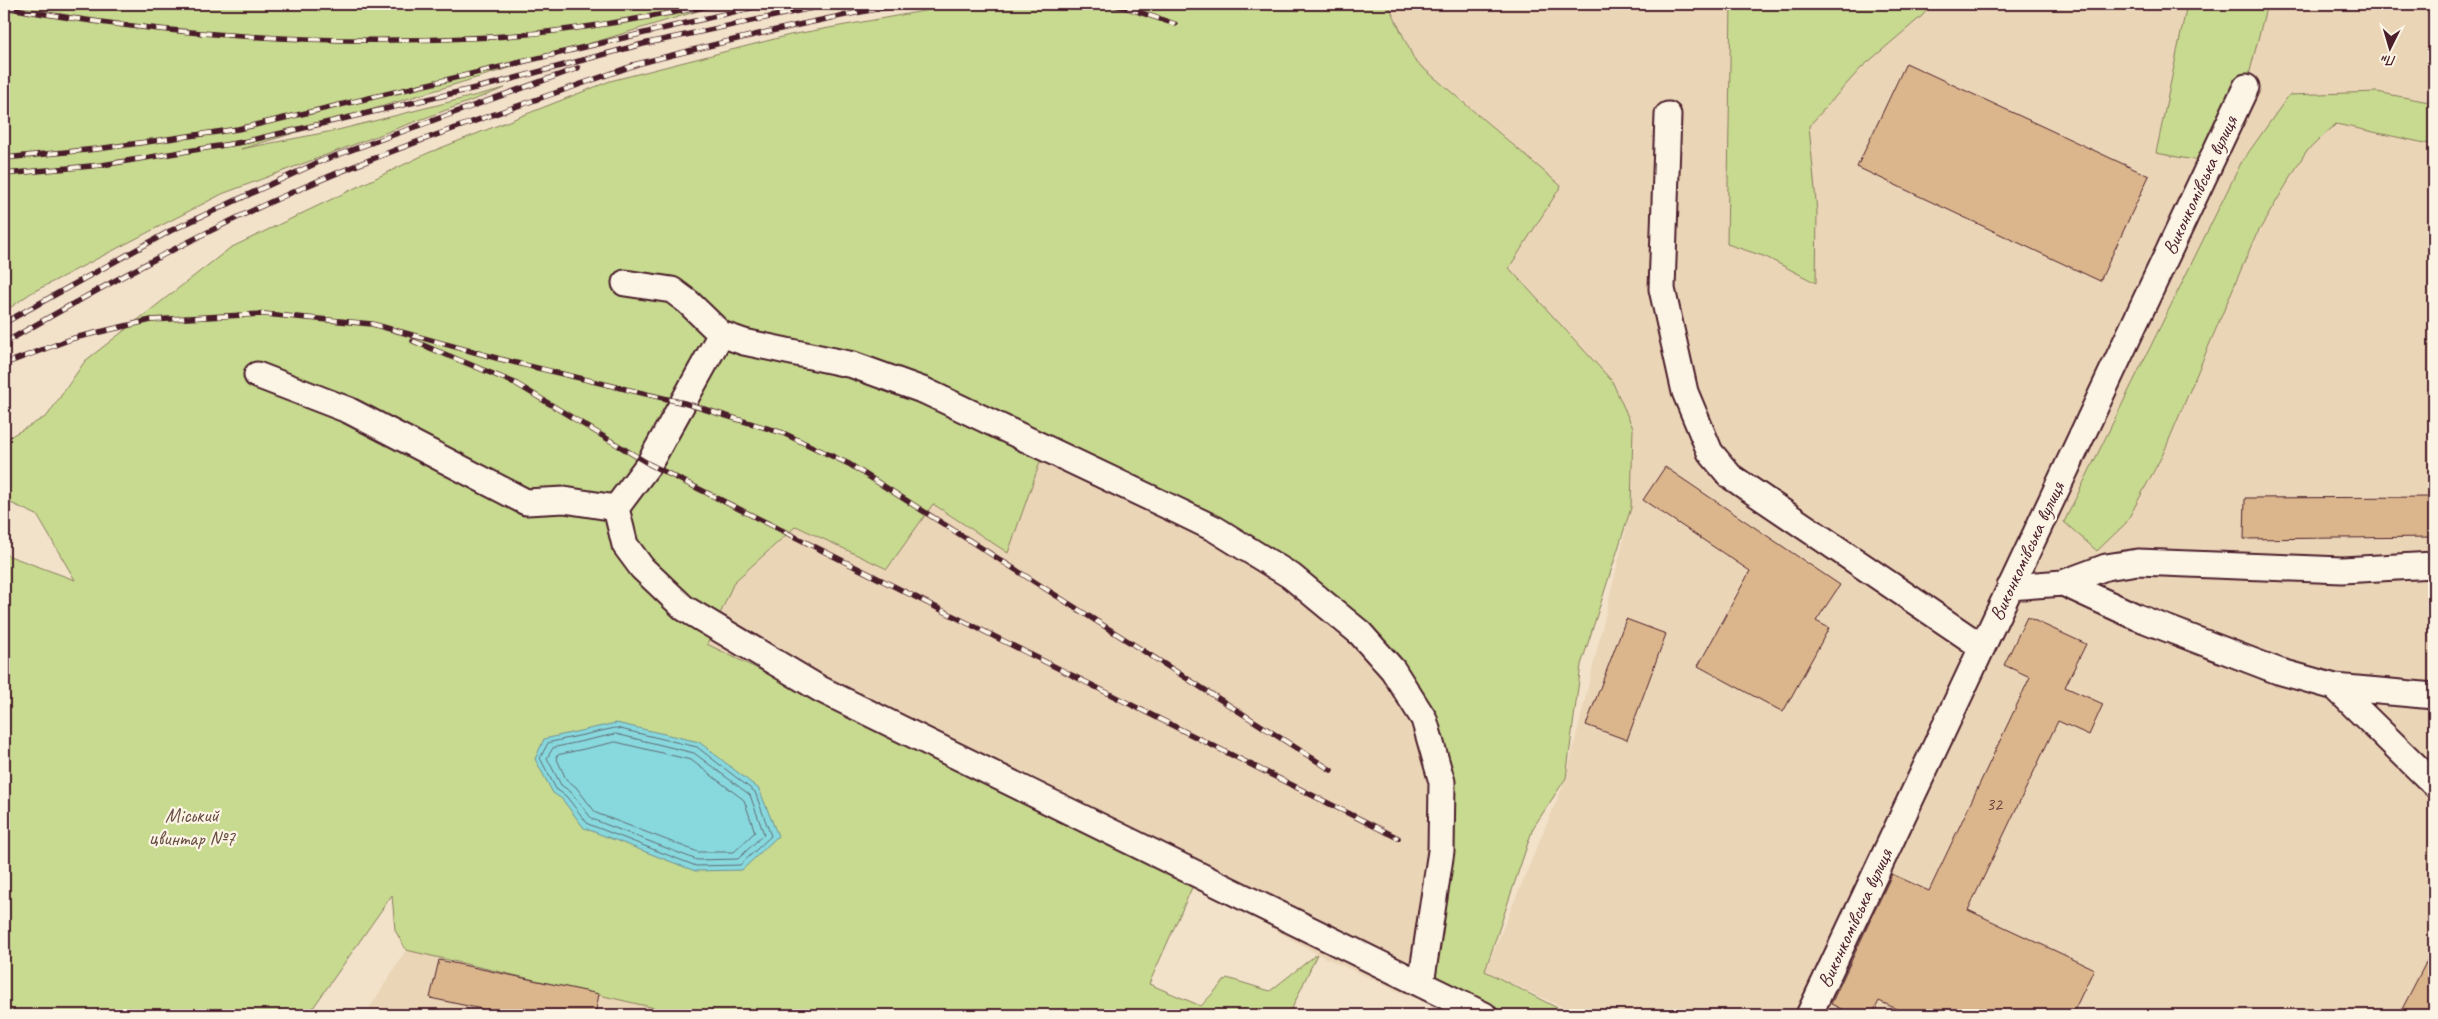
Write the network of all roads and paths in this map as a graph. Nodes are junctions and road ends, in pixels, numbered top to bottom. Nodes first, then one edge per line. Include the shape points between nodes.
1 (2246, 88) dead end
2 (1668, 115) dead end
3 (625, 282) dead end
4 (721, 334) junction
5 (257, 375) dead end
6 (616, 508) junction
7 (2434, 565) edge
8 (2063, 583) junction
9 (2010, 587) junction
10 (1982, 647) junction
11 (2335, 687) junction
12 (2434, 696) edge
13 (2434, 784) edge
14 (1421, 984) junction
15 (1484, 1015) edge
16 (1809, 1015) edge

1 - 9 street, Виконкомівська вулиця
2 - 10 street via 1662,289 1685,392 1710,452 1730,476
3 - 4 street via 672,290
4 - 6 street via 649,464
4 - 14 street via 744,342 854,365 925,391 1215,529 1291,576 1360,633 1393,670 1424,718 1442,782 1441,851
5 - 6 street via 348,410 526,502 564,500
6 - 14 street via 625,545 642,568 684,608 820,689
7 - 8 street via 2342,570 2138,562 2106,567
8 - 9 street
8 - 11 street via 2138,617 2278,671
9 - 10 street, Виконкомівська вулиця
10 - 16 street, Виконкомівська вулиця
11 - 12 street
11 - 13 street
14 - 15 street

